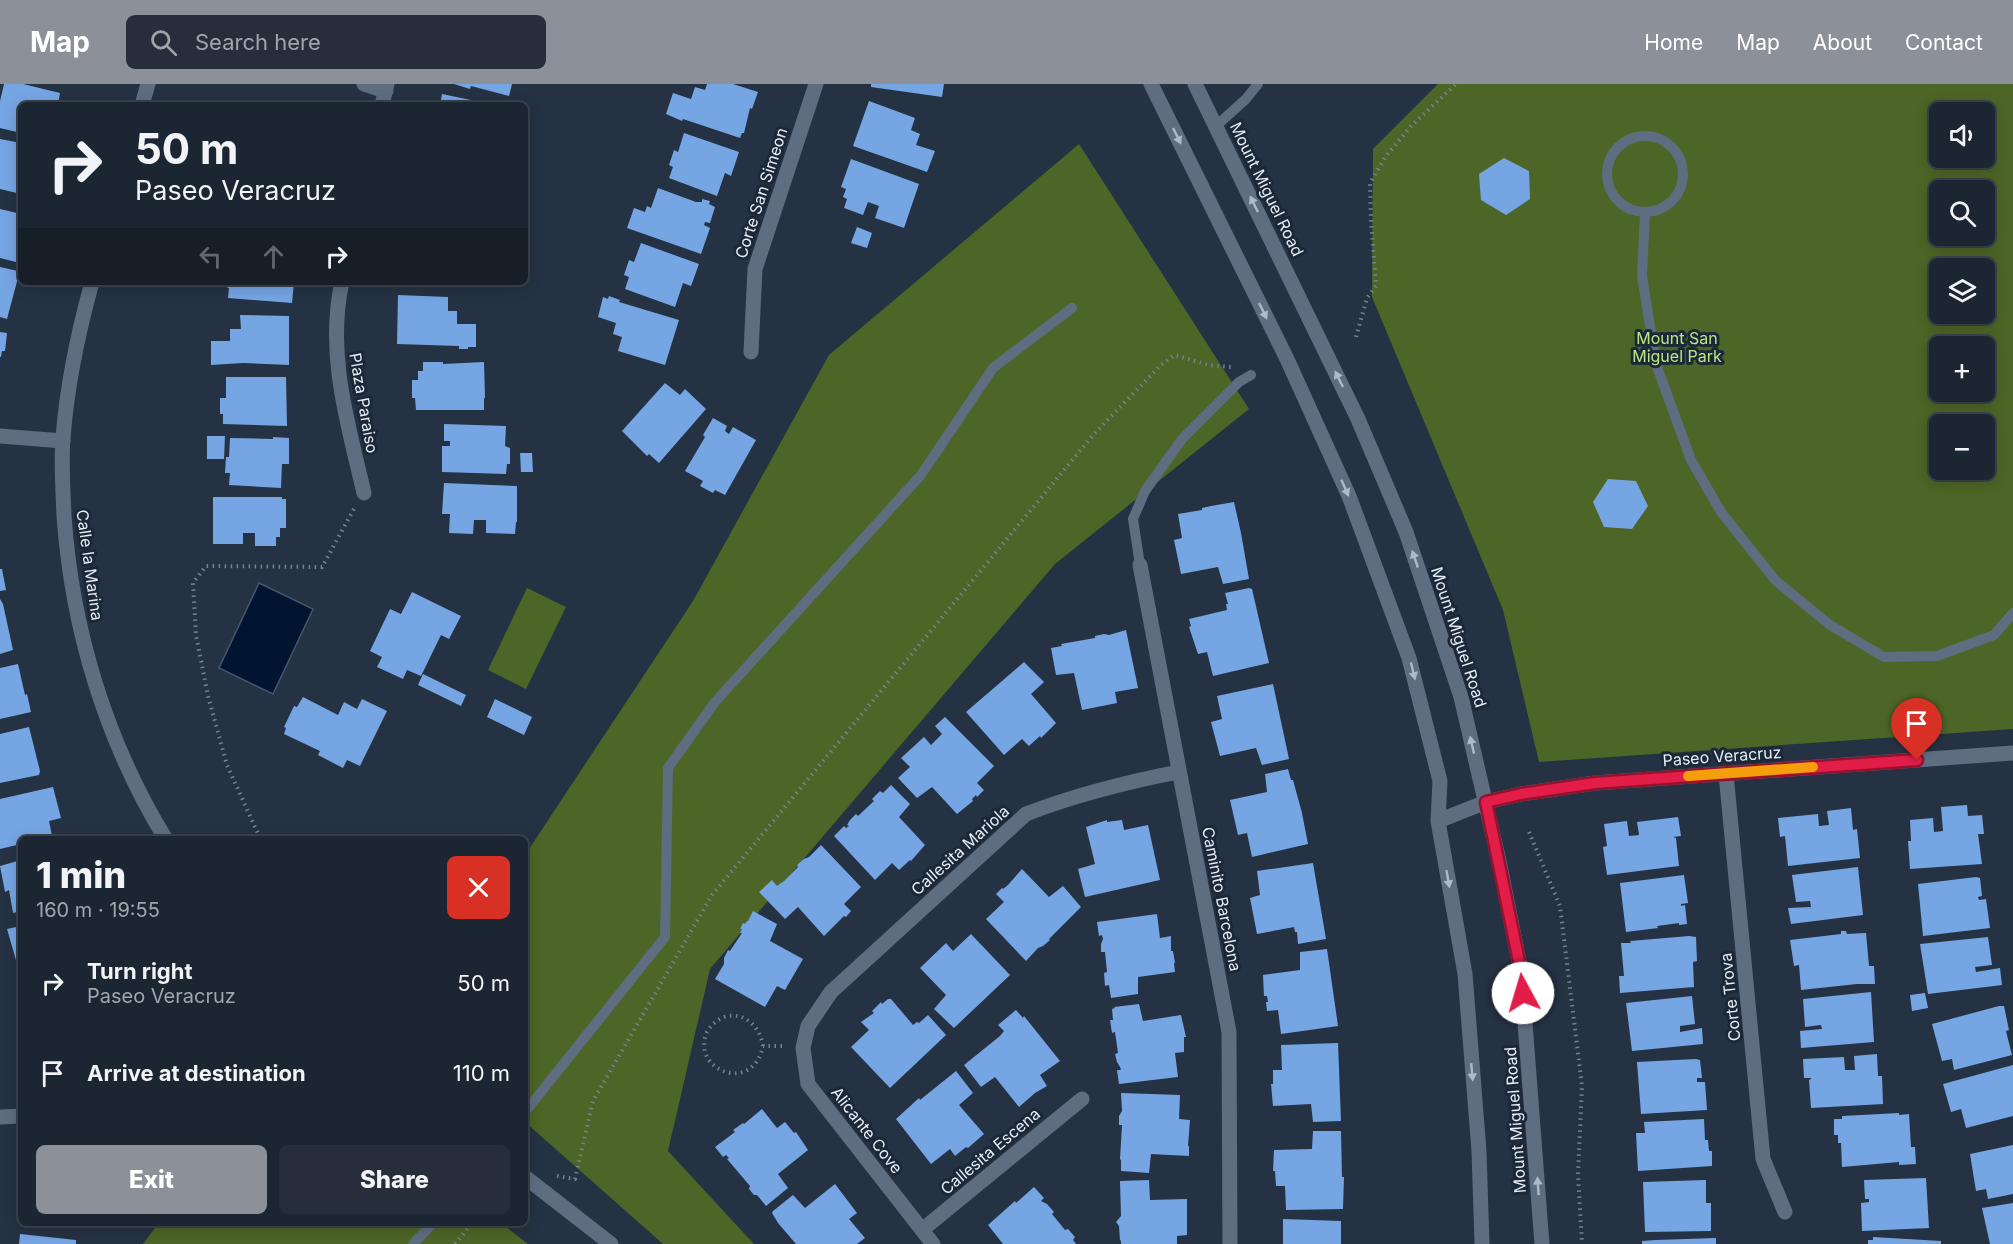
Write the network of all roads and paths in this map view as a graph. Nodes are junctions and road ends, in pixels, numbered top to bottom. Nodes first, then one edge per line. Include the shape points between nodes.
1 (148, 84) edge
2 (364, 84) edge
3 (816, 84) edge
4 (1151, 84) edge
5 (1195, 84) edge
6 (1258, 84) edge
7 (1456, 84) edge
8 (385, 93) edge
9 (143, 102) edge
10 (1216, 126) junction
11 (1645, 213) junction
12 (91, 285) edge
13 (342, 285) edge
14 (1072, 308) dead end
15 (1356, 337) dead end
16 (751, 352) dead end
17 (1251, 375) joint
18 (0, 436) edge
19 (63, 441) junction
20 (364, 493) joint
21 (1140, 565) joint
22 (2013, 613) edge
23 (2013, 753) edge
24 (1178, 772) junction
25 (1726, 774) junction
26 (1486, 802) junction
27 (1438, 821) junction
28 (1529, 832) dead end
29 (164, 836) edge
30 (259, 836) edge
31 (808, 1026) joint
32 (763, 1046) junction
33 (803, 1048) junction
34 (1082, 1099) dead end
35 (528, 1108) edge
36 (18, 1116) edge
37 (0, 1117) edge
38 (555, 1176) dead end
39 (528, 1179) edge
40 (1785, 1212) dead end
41 (430, 1226) edge
42 (470, 1226) edge
43 (922, 1230) junction
44 (413, 1244) edge
45 (455, 1244) edge
46 (611, 1244) edge
47 (933, 1244) edge
48 (1230, 1244) edge
49 (1482, 1244) edge
50 (1542, 1244) edge
51 (1582, 1244) edge

1 - 9 street
2 - 8 street
3 - 16 street, Corte San Simeon via 755,269
4 -> 27 street via 1287,359 1348,496 1409,658 1440,781
5 - 10 street, Mount Miguel Road
6 - 10 lane
7 - 15 path via 1411,126 1370,183 1376,286 1367,298
26 -> 10 street, Mount Miguel Road via 1461,697 1406,532 1358,419
11 - 11 lane via 1657,211 1672,201 1682,186 1683,174 1679,157 1667,143 1643,136 1630,139 1611,156 1607,182 1621,204
11 - 22 lane via 1642,276 1656,364 1691,460 1720,512 1774,580 1830,625 1884,657 1937,656 1995,635
12 - 19 street, Calle la Marina via 78,332
13 - 20 street, Plaza Paraiso via 336,348 344,406
14 - 35 lane via 993,368 921,475 715,702 668,768 665,937
17 - 21 lane via 1239,382 1182,439 1145,491 1133,519
17 - 38 path via 1229,366 1208,365 1175,355 1094,435 712,895 593,1101 575,1179
18 - 19 street
19 - 29 street, Calle la Marina via 66,539 82,637 112,731
20 - 30 path via 322,567 206,566 194,583 196,635 208,696 227,765
21 - 24 street, Caminito Barcelona
23 - 25 street, Paseo Veracruz
24 - 31 street, Callesita Mariola via 1058,801 1026,814 831,992
24 - 48 street, Caminito Barcelona via 1229,1032
25 - 26 street, Paseo Veracruz via 1595,783
25 - 40 street, Corte Trova via 1763,1159
26 - 27 street, Paseo Veracruz
50 -> 26 street, Mount Miguel Road via 1521,971
27 -> 49 street via 1465,974
28 - 51 path via 1560,906 1563,929 1582,1086 1578,1174
31 - 33 street, Alicante Cove
32 - 32 path via 756,1064 730,1074 707,1058 705,1039 715,1022 732,1016 751,1021
32 - 33 path
33 - 43 street, Alicante Cove via 808,1084
34 - 43 street, Callesita Escena
36 - 37 street
39 - 46 street
41 - 44 lane
42 - 45 path
43 - 47 street, Alicante Cove

